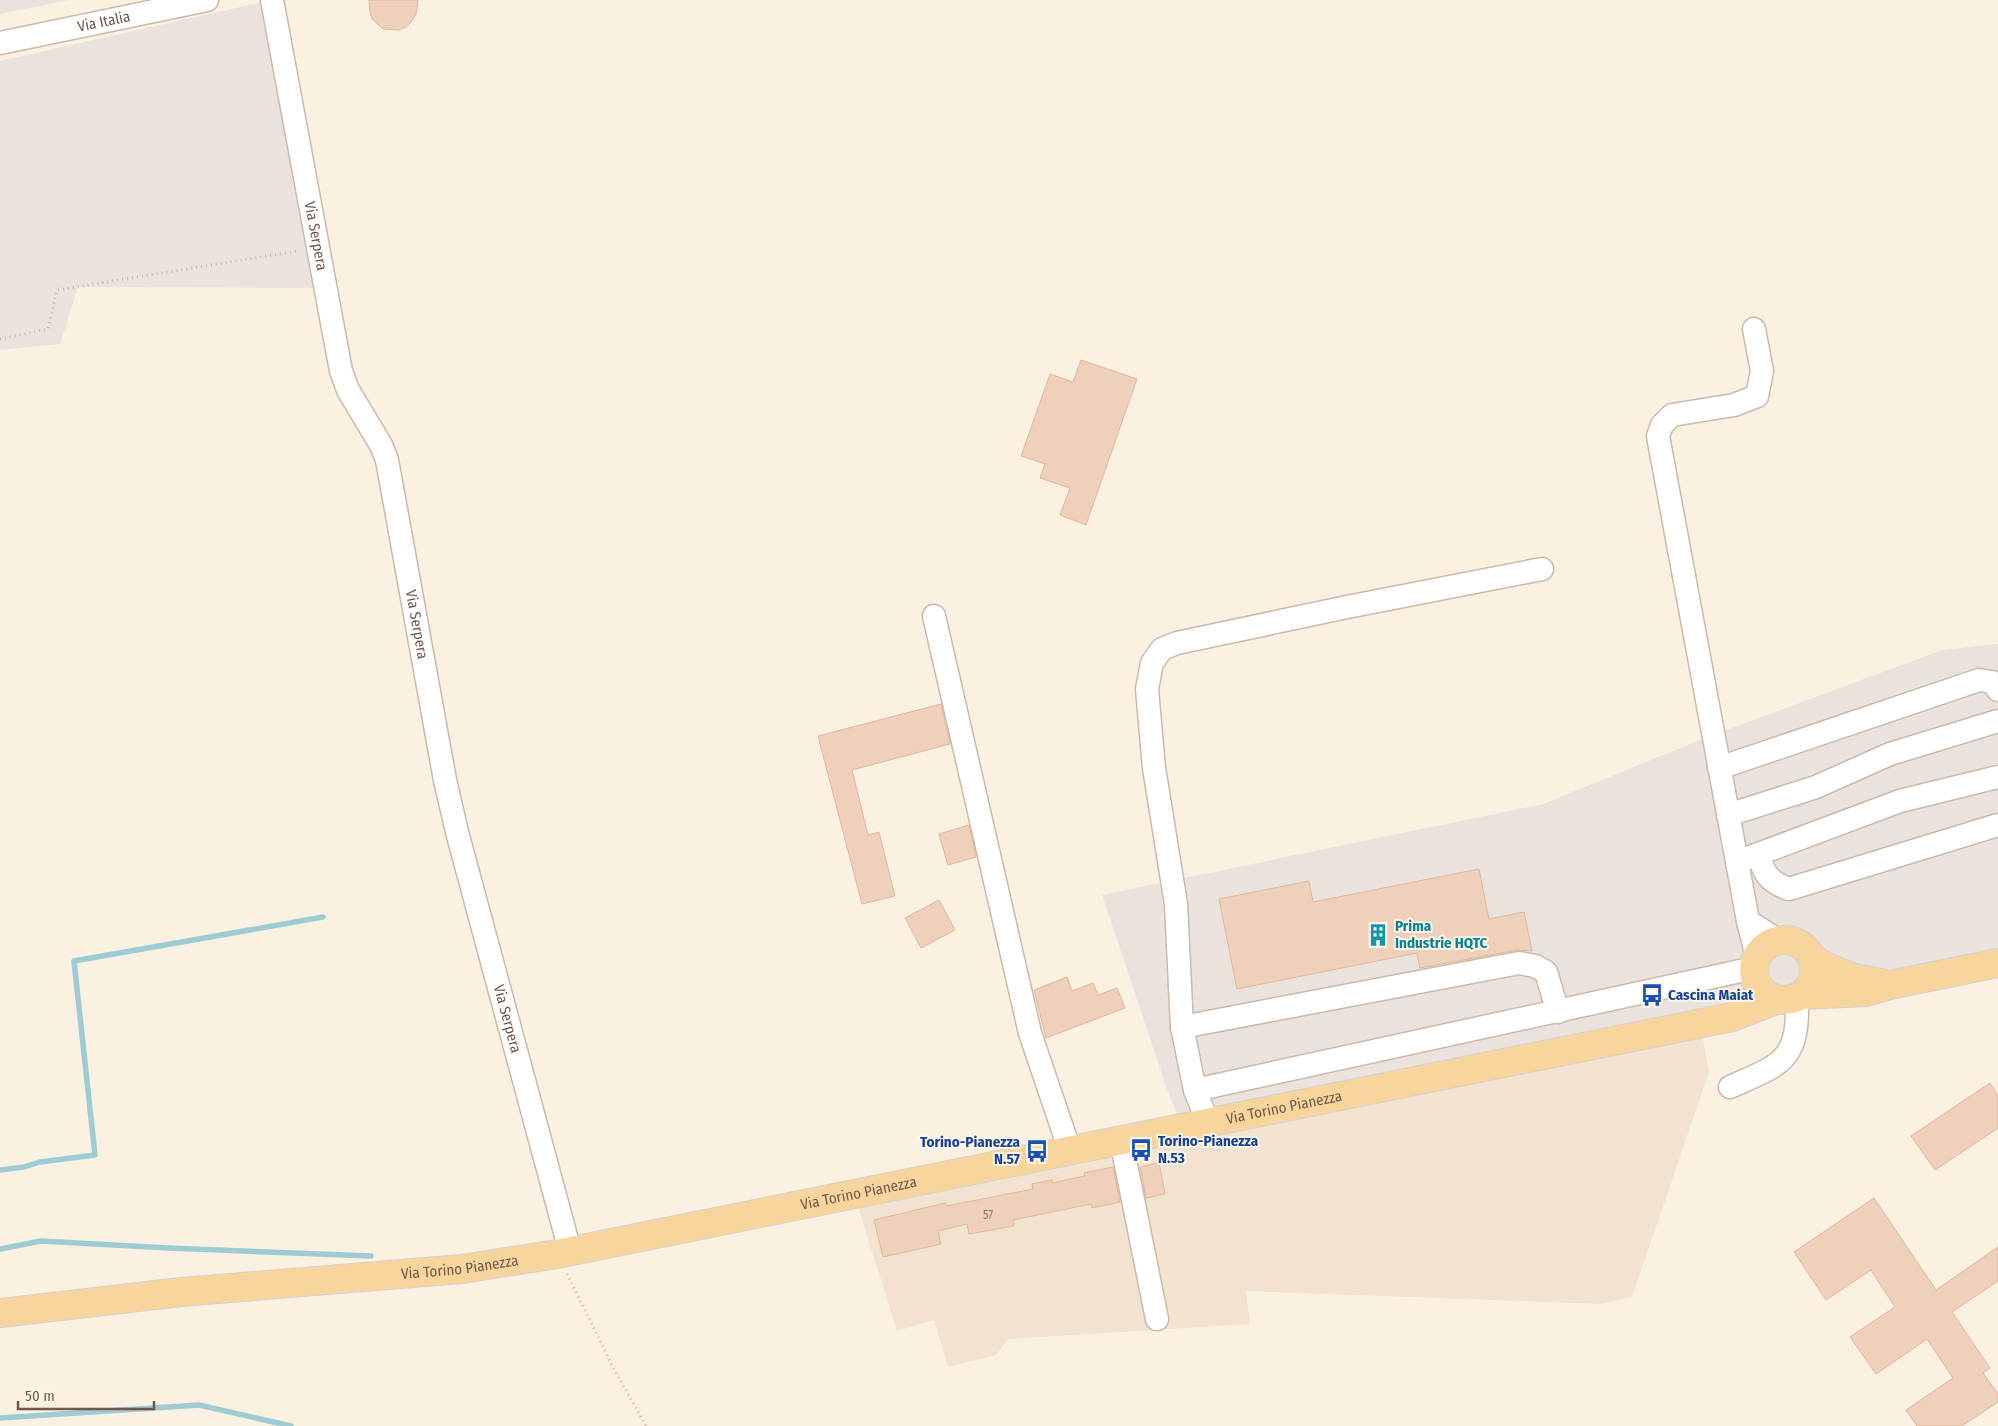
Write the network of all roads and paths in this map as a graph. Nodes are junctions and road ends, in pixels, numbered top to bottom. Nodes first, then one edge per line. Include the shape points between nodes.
1 (207, 0) edge
2 (272, 0) edge
3 (0, 43) edge
4 (319, 248) junction
5 (1754, 329) dead end
6 (0, 339) edge
7 (1542, 569) dead end
8 (934, 616) dead end
9 (1998, 690) edge
10 (1998, 721) edge
11 (1719, 768) junction
12 (1998, 777) edge
13 (1728, 815) junction
14 (1998, 825) edge
15 (1758, 854) junction
16 (1737, 862) junction
17 (1812, 958) junction
18 (1760, 959) junction
19 (1998, 963) edge
20 (1890, 985) junction
21 (1790, 998) junction
22 (1558, 1012) junction
23 (1708, 1021) junction
24 (1182, 1026) junction
25 (1730, 1087) dead end
26 (1195, 1090) junction
27 (1208, 1123) junction
28 (1121, 1140) junction
29 (1070, 1151) junction
30 (563, 1252) junction
31 (0, 1313) edge
32 (1157, 1319) dead end
33 (646, 1426) edge

1 - 3 street, Via Italia
2 - 4 street, Via Serpera
4 - 6 path via 57,290 48,329
4 - 30 street, Via Serpera via 341,371 348,390 387,460 457,832
5 - 11 street via 1762,371 1757,396 1734,405 1672,415 1658,436
7 - 24 street via 1347,607 1177,643 1162,649 1152,663 1147,689 1154,768 1176,904
8 - 29 street via 1030,1033
9 - 11 street via 1992,682 1979,680
10 - 13 street via 1890,754 1816,787
11 - 13 street
12 - 15 street via 1900,801
13 - 16 street
14 - 15 street via 1789,889 1776,884 1763,870
15 - 16 street
16 - 18 street via 1748,921
17 - 18 main road via 1798,943 1788,940
17 - 20 main road, Via Torino Pianezza via 1854,978
17 - 21 main road via 1814,978 1810,987
18 - 21 main road via 1755,981 1760,989 1767,996
18 - 22 street
18 - 23 main road, Via Torino Pianezza via 1744,987
19 - 20 main road, Via Torino Pianezza
20 - 21 main road, Via Torino Pianezza via 1866,992
21 - 23 main road, Via Torino Pianezza via 1732,1017
21 - 25 street via 1797,1027 1788,1053 1774,1067
22 - 24 street via 1546,972 1519,963
22 - 26 street
23 - 27 main road, Via Torino Pianezza
24 - 26 street
26 - 27 street
27 - 28 main road, Via Torino Pianezza
28 - 29 main road, Via Torino Pianezza
28 - 32 street
29 - 30 main road, Via Torino Pianezza
30 - 31 main road, Via Torino Pianezza via 462,1268 181,1292
30 - 33 path via 615,1371

